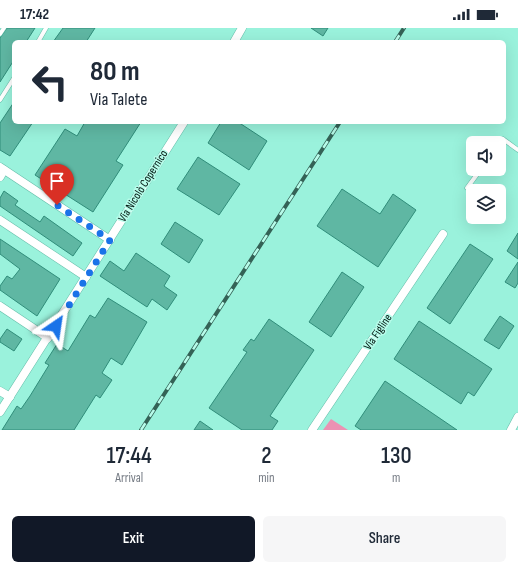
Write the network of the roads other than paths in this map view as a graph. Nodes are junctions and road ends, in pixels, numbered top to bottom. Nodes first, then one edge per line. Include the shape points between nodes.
1 (4, 28) edge
2 (46, 28) edge
3 (242, 28) edge
4 (0, 34) edge
5 (39, 40) edge
6 (235, 40) edge
7 (12, 81) edge
8 (0, 100) edge
9 (183, 124) edge
10 (506, 141) edge
11 (518, 150) edge
12 (1, 172) edge
13 (0, 220) edge
14 (443, 234) dead end
15 (110, 240) junction
16 (86, 277) junction
17 (0, 306) edge
18 (48, 338) junction
19 (0, 391) edge
20 (10, 397) junction
21 (0, 412) edge
22 (518, 417) edge
23 (312, 430) edge
24 (511, 430) edge

1 - 4 lane
2 - 5 lane
3 - 6 street
7 - 8 lane
9 - 15 street, Via Nicolò Copernico
10 - 11 lane
12 - 15 street
13 - 16 street
14 - 23 street, Via Figline
15 - 16 street, Via Nicolò Copernico
16 - 18 street, Via Nicolò Copernico
17 - 18 street
18 - 20 street, Via Nicolò Copernico
19 - 20 street
20 - 21 street, Via Nicolò Copernico
22 - 24 street

